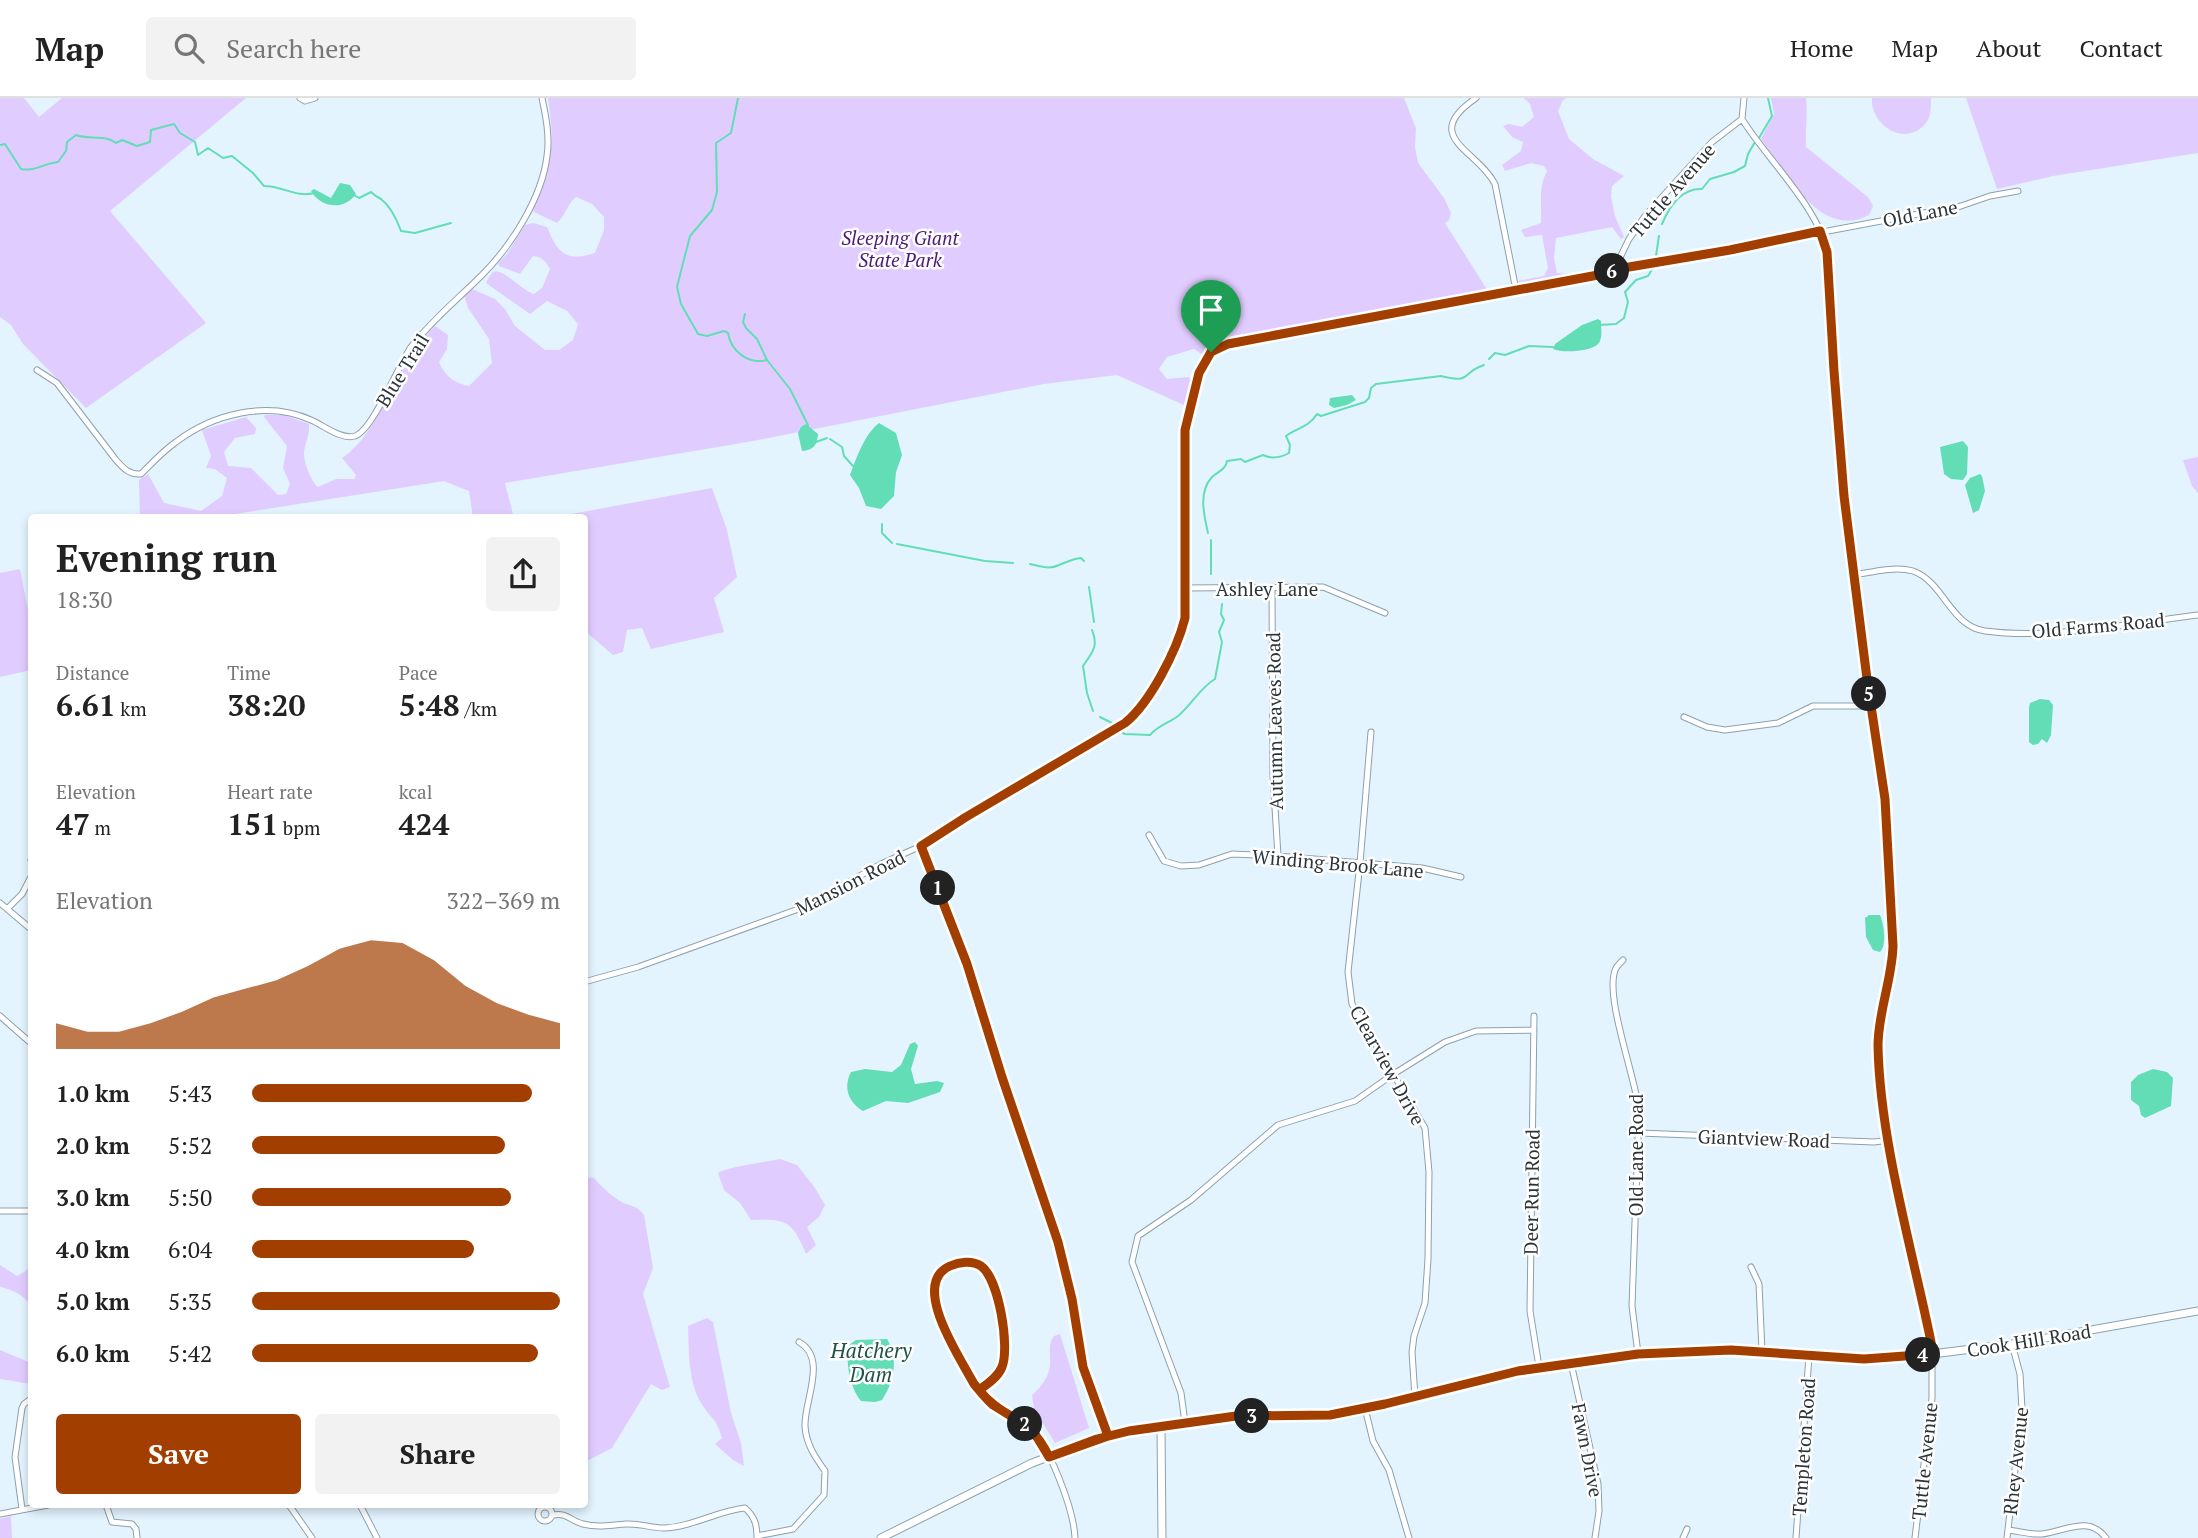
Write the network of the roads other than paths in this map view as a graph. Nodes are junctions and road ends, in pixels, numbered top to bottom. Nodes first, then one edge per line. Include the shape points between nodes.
1 (300, 98) edge
2 (315, 98) edge
3 (542, 98) edge
4 (1476, 98) edge
5 (1744, 98) edge
6 (1742, 119) junction
7 (2018, 191) dead end
8 (1820, 231) junction
9 (1614, 270) junction
10 (1516, 290) junction
11 (37, 370) dead end
12 (1854, 575) junction
13 (1272, 587) junction
14 (1186, 588) junction
15 (1385, 613) dead end
16 (2198, 615) edge
17 (1871, 706) junction
18 (1684, 717) dead end
19 (1371, 732) dead end
20 (1149, 835) dead end
21 (921, 846) junction
22 (1278, 856) junction
23 (1360, 863) junction
24 (1461, 877) dead end
25 (28, 883) edge
26 (0, 903) edge
27 (8, 908) junction
28 (28, 926) edge
29 (1623, 960) dead end
30 (588, 981) edge
31 (0, 1016) edge
32 (1534, 1016) dead end
33 (1534, 1030) junction
34 (28, 1040) edge
35 (1392, 1075) junction
36 (1639, 1133) junction
37 (1889, 1140) junction
38 (0, 1211) edge
39 (28, 1211) edge
40 (1751, 1267) dead end
41 (2198, 1311) edge
42 (799, 1342) dead end
43 (2012, 1344) junction
44 (1762, 1352) junction
45 (1638, 1354) junction
46 (1932, 1354) junction
47 (1809, 1356) junction
48 (1571, 1363) junction
49 (1539, 1367) junction
50 (979, 1390) junction
51 (1415, 1397) junction
52 (28, 1401) edge
53 (1365, 1408) junction
54 (1185, 1423) junction
55 (1161, 1426) junction
56 (1108, 1436) junction
57 (1049, 1457) junction
58 (28, 1508) edge
59 (107, 1508) edge
60 (291, 1508) edge
61 (362, 1508) edge
62 (22, 1509) junction
63 (0, 1514) edge
64 (553, 1515) dead end
65 (1687, 1530) dead end
66 (2008, 1530) junction
67 (757, 1537) edge
68 (137, 1538) edge
69 (312, 1538) edge
70 (377, 1538) edge
71 (881, 1538) edge
72 (1075, 1538) edge
73 (1162, 1538) edge
74 (1409, 1538) edge
75 (1595, 1538) edge
76 (1683, 1538) edge
77 (1796, 1538) edge
78 (1915, 1538) edge
79 (2007, 1538) edge
80 (2106, 1538) edge

1 - 2 street
3 - 11 street, Blue Trail via 547,158 522,222 496,260 411,347 356,435 347,437 308,418 283,412 234,414 186,435 141,474 131,473 57,383
4 - 10 street via 1454,117 1453,136 1495,184
5 - 6 street
6 - 8 street, Tuttle Avenue
6 - 9 street, Tuttle Avenue via 1712,142 1646,216
7 - 8 street, Old Lane
8 - 9 street, Mansion Road
8 - 12 street, Tuttle Avenue via 1827,252 1840,456
9 - 10 street, Mansion Road
10 - 14 street, Mansion Road via 1236,342 1211,352 1199,373 1185,430
12 - 16 street, Old Farms Road via 1896,569 1913,572 1926,579 1959,619 1984,631 2047,633
12 - 17 street, Tuttle Avenue
13 - 14 street, Ashley Lane
13 - 15 street, Ashley Lane via 1323,587
13 - 22 street, Autumn Leaves Road via 1272,763
14 - 21 street, Mansion Road via 1181,632 1151,693 1133,717
17 - 18 street via 1813,706 1777,723 1725,730
17 - 37 street, Tuttle Avenue via 1885,799 1893,937 1892,968 1878,1034
19 - 23 street, Clearview Drive
20 - 22 street, Winding Brook Lane via 1164,860 1181,866 1232,854
21 - 30 street, Mansion Road via 784,916
21 - 56 street via 967,964 1058,1242 1083,1367
22 - 23 street, Winding Brook Lane
23 - 24 street, Winding Brook Lane via 1422,868
23 - 35 street, Clearview Drive via 1348,972 1352,1004
25 - 27 street
26 - 27 street
27 - 28 street
29 - 36 street, Old Lane Road via 1616,968 1613,992 1636,1087
31 - 34 street
32 - 33 street, Deer Run Road
33 - 35 street via 1476,1031 1445,1042
33 - 49 street, Deer Run Road via 1529,1277
35 - 51 street, Clearview Drive via 1425,1128 1429,1172 1425,1303 1412,1352
35 - 54 street via 1355,1101 1278,1125 1191,1200 1138,1236 1132,1262 1181,1393
36 - 37 street, Giantview Road
36 - 45 street, Old Lane Road via 1632,1306
37 - 46 street, Tuttle Avenue
38 - 39 street
40 - 44 street via 1759,1284
41 - 43 street, Cook Hill Road
42 - 67 street via 805,1345 812,1364 805,1426 810,1451 825,1471 824,1495 793,1529
43 - 46 street, Cook Hill Road
43 - 66 street, Rhey Avenue via 2022,1409
44 - 45 street, Cook Hill Road
44 - 47 street, Cook Hill Road
45 - 48 street, Cook Hill Road
46 - 47 street, Cook Hill Road via 1864,1359
46 - 78 street, Tuttle Avenue via 1931,1406
47 - 77 street, Templeton Road
48 - 49 street, Cook Hill Road
48 - 75 street, Fawn Drive via 1598,1485
49 - 51 street, Cook Hill Road
50 - 50 street via 944,1327 934,1291 939,1273 964,1262 983,1267 989,1276 1002,1322 1002,1367
50 - 57 street via 993,1405 1032,1429
51 - 53 street, Cook Hill Road
52 - 62 street via 15,1457
53 - 54 street, Cook Hill Road via 1321,1416 1249,1416
53 - 74 street
54 - 55 street, Cook Hill Road
55 - 56 street, Cook Hill Road
55 - 73 street
56 - 57 street, Cook Hill Road
57 - 71 street, Cook Hill Road
57 - 72 street via 1065,1495
58 - 62 street
59 - 68 street via 112,1522 132,1524
60 - 69 street
61 - 70 street
62 - 63 street
64 - 67 street via 567,1515 597,1527 667,1528 744,1508 752,1514
65 - 76 street
66 - 79 street, Rhey Avenue
66 - 80 street via 2040,1534 2088,1525

